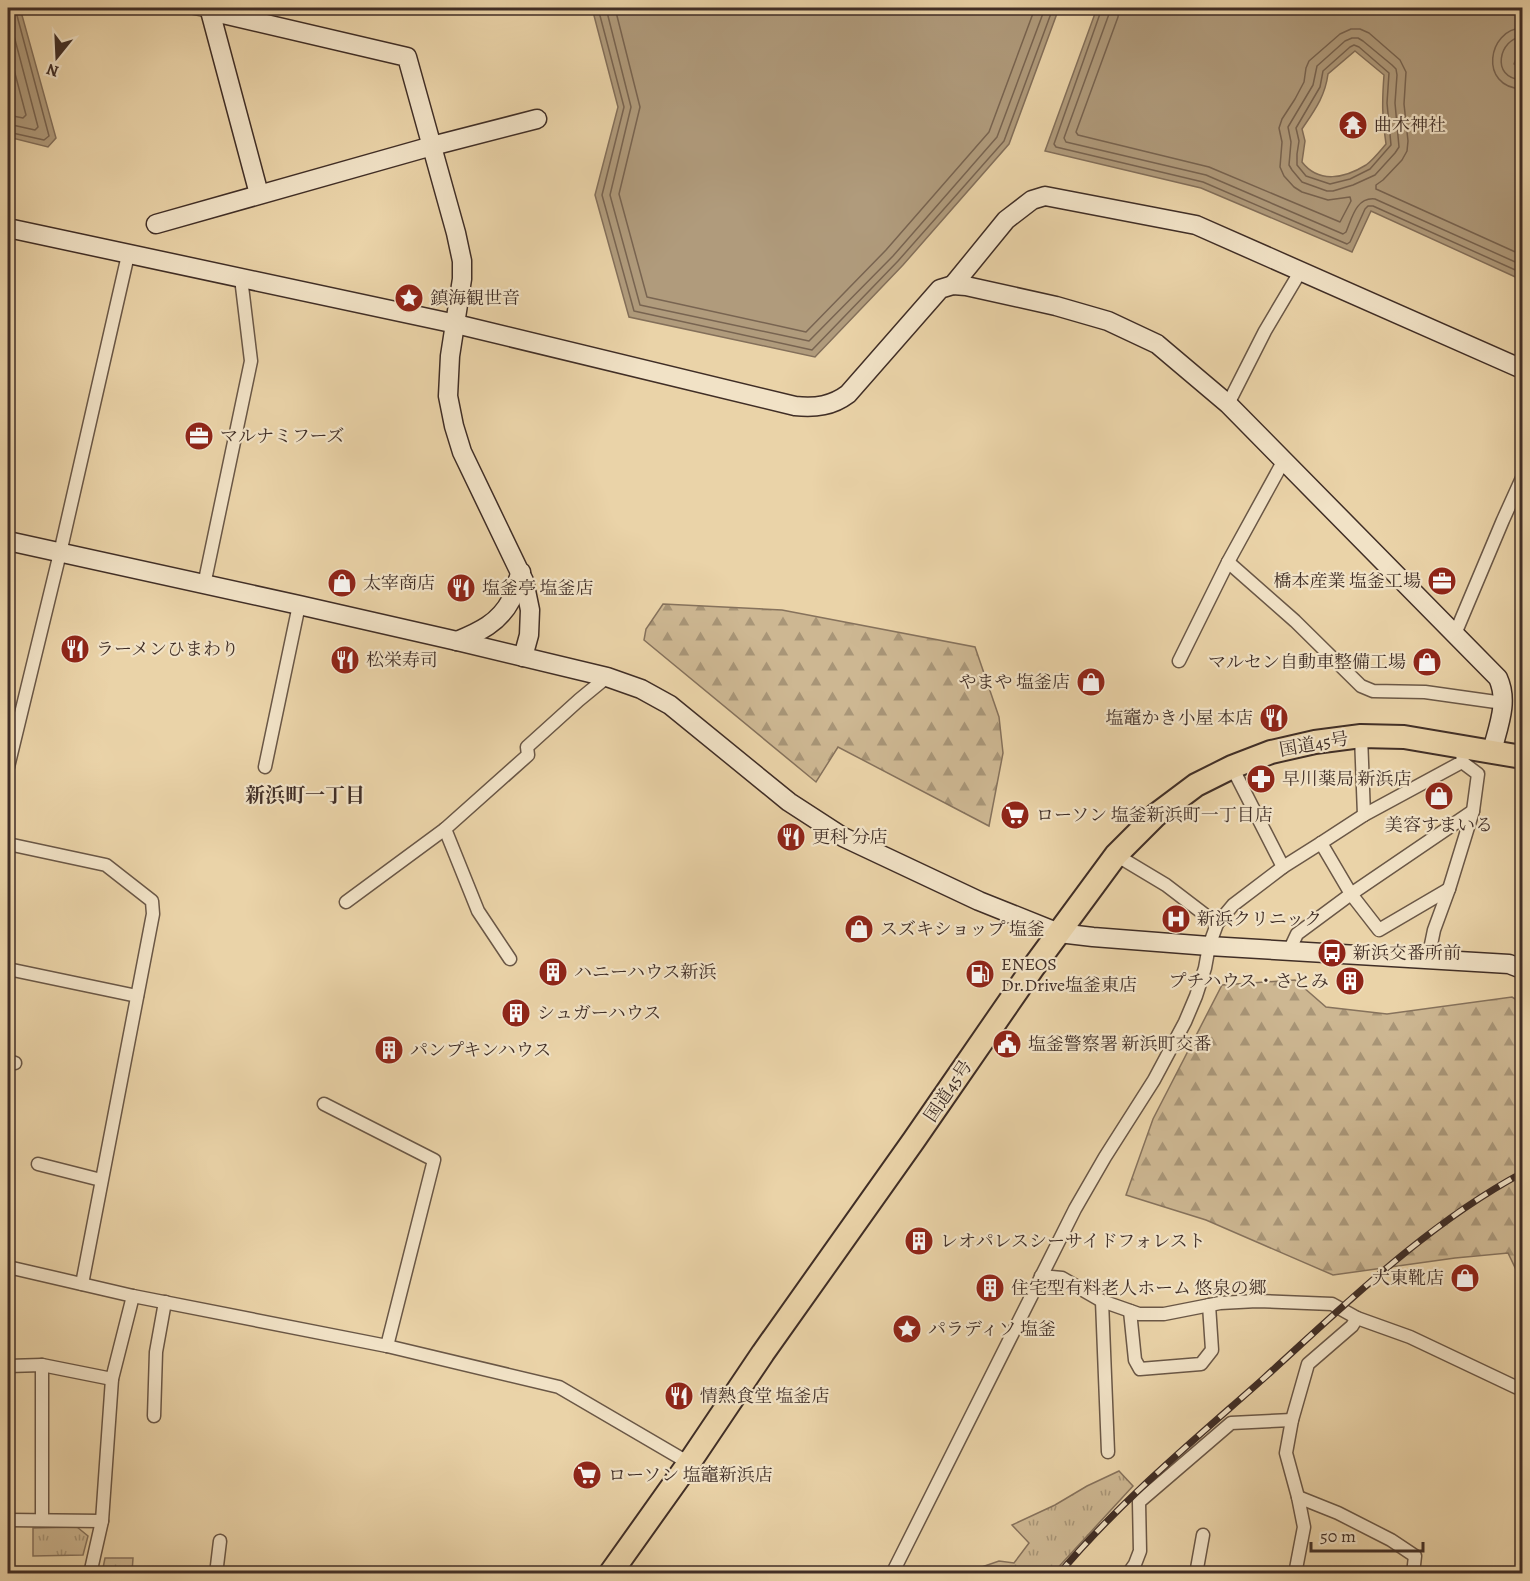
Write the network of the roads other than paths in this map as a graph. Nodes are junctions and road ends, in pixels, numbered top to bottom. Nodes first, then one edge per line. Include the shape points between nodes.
1 (202, 9) edge
2 (537, 118) dead end
3 (432, 146) junction
4 (260, 194) junction
5 (156, 224) dead end
6 (8, 228) edge
7 (128, 255) junction
8 (1300, 272) junction
9 (241, 278) junction
10 (953, 285) junction
11 (456, 324) junction
12 (1522, 369) edge
13 (1228, 404) junction
14 (1284, 460) junction
15 (1522, 478) edge
16 (8, 541) edge
17 (60, 553) junction
18 (1228, 562) junction
19 (521, 572) junction
20 (204, 585) junction
21 (299, 605) junction
22 (1455, 634) junction
23 (457, 641) junction
24 (524, 657) junction
25 (1179, 662) dead end
26 (608, 677) junction
27 (1503, 704) junction
28 (1361, 736) junction
29 (1492, 751) junction
30 (1463, 754) junction
31 (1522, 757) edge
32 (8, 767) edge
33 (265, 767) dead end
34 (1232, 767) junction
35 (1473, 811) junction
36 (1364, 815) junction
37 (445, 829) junction
38 (1322, 843) junction
39 (8, 844) edge
40 (1116, 855) junction
41 (1283, 867) junction
42 (1449, 889) junction
43 (1351, 894) junction
44 (346, 902) dead end
45 (1217, 924) junction
46 (1059, 933) junction
47 (1209, 946) junction
48 (1289, 951) junction
49 (510, 959) dead end
50 (1428, 959) junction
51 (8, 969) edge
52 (1522, 969) edge
53 (137, 996) junction
54 (324, 1104) dead end
55 (38, 1164) dead end
56 (102, 1180) junction
57 (8, 1267) edge
58 (1041, 1276) junction
59 (82, 1284) junction
60 (133, 1296) junction
61 (1102, 1301) junction
62 (165, 1302) junction
63 (1209, 1305) junction
64 (1130, 1311) junction
65 (1357, 1318) junction
66 (387, 1346) junction
67 (42, 1365) junction
68 (8, 1366) edge
69 (112, 1379) junction
70 (1522, 1390) edge
71 (154, 1416) dead end
72 (1292, 1420) junction
73 (1108, 1452) dead end
74 (688, 1463) junction
75 (1299, 1497) junction
76 (8, 1520) edge
77 (42, 1520) junction
78 (102, 1521) junction
79 (1203, 1535) dead end
80 (220, 1541) dead end
81 (90, 1574) edge
82 (216, 1574) edge
83 (610, 1574) edge
84 (892, 1574) edge
85 (1128, 1574) edge
86 (1196, 1574) edge
87 (1295, 1574) edge
88 (1413, 1574) edge

1 - 3 street via 407,57
1 - 4 street
2 - 3 street
3 - 4 street
3 - 11 street via 462,261
4 - 5 street
6 - 7 street
7 - 9 street
7 - 17 street
8 - 10 street via 1196,225 1045,196 1032,200 1006,220
8 - 12 street
8 - 13 street
9 - 11 street
9 - 20 street via 251,361
10 - 11 street via 940,289 931,298 848,394 825,406 795,406
10 - 13 street via 1108,321 1157,344
11 - 19 street via 448,396 454,426 462,452
13 - 14 street
14 - 18 street
14 - 22 street
15 - 22 street
16 - 17 street
17 - 20 street
17 - 32 street
18 - 25 street
18 - 27 street via 1361,686 1373,691 1425,692
19 - 23 street via 500,616 482,631
19 - 24 street via 530,610
20 - 21 street
21 - 23 street
21 - 33 street
22 - 27 street via 1497,678
23 - 24 street
24 - 26 street
26 - 37 street via 527,747 528,755
26 - 46 street via 670,705 789,802 843,837 979,901
27 - 29 street
28 - 30 highway, 国道45号 via 1404,737
28 - 34 highway, 国道45号 via 1271,752
28 - 36 street
29 - 30 highway, 国道45号
29 - 31 highway, 国道45号
30 - 35 street via 1478,774
30 - 36 street
34 - 40 highway, 国道45号 via 1196,785 1156,815
34 - 41 street
35 - 42 street
35 - 43 street
36 - 38 street
37 - 44 street
37 - 49 street via 478,911
38 - 41 street
38 - 43 street
39 - 53 street via 106,865 152,901 153,914
40 - 45 street via 1166,885
40 - 46 highway, 国道45号
41 - 45 street via 1233,905
42 - 43 street via 1379,930
42 - 50 street
43 - 48 street via 1298,934
45 - 47 street
46 - 47 street
46 - 74 highway, 国道45号
47 - 48 street
47 - 58 street via 1185,1022 1075,1209
48 - 50 street
50 - 52 street via 1509,964
51 - 53 street
53 - 56 street
54 - 66 street via 434,1160
55 - 56 street
56 - 59 street
57 - 59 street
58 - 61 street via 1062,1278
58 - 84 street
59 - 60 street
60 - 62 street
60 - 69 street
61 - 64 street
61 - 73 street
62 - 66 street
62 - 71 street via 156,1352
63 - 64 street via 1164,1314
63 - 64 street via 1212,1350 1201,1364 1140,1369 1135,1360
63 - 65 street via 1257,1301 1332,1304
65 - 70 street via 1410,1337
65 - 72 street via 1308,1364
66 - 74 street via 559,1387
67 - 68 street
67 - 69 street
67 - 77 street
69 - 78 street
72 - 75 street via 1286,1453
72 - 85 street via 1231,1423 1139,1502 1140,1551
74 - 83 highway, 国道45号
75 - 87 street via 1304,1527
75 - 88 street via 1338,1513 1415,1556
76 - 77 street
77 - 78 street
78 - 81 street
79 - 86 street
80 - 82 street

